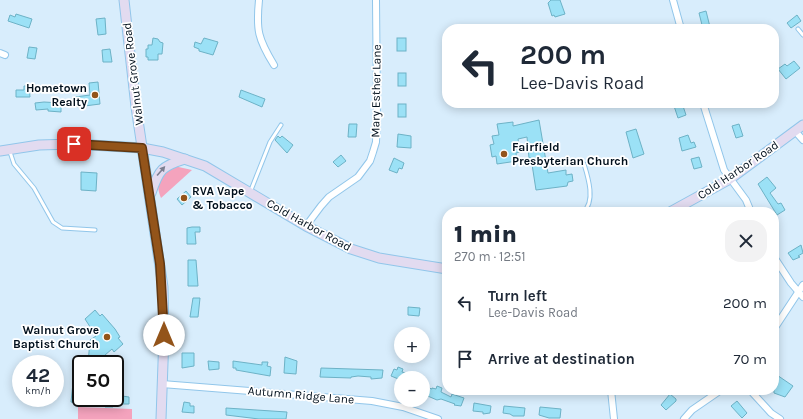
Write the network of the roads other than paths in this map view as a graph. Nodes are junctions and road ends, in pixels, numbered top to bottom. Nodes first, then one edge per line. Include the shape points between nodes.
1 (124, 0) edge
2 (259, 0) edge
3 (376, 0) edge
4 (673, 0) edge
5 (680, 24) edge
6 (798, 28) dead end
7 (803, 35) edge
8 (274, 65) dead end
9 (704, 108) edge
10 (281, 125) dead end
11 (803, 125) edge
12 (795, 131) junction
13 (803, 140) edge
14 (142, 148) junction
15 (5, 151) edge
16 (185, 159) junction
17 (564, 163) dead end
18 (730, 179) junction
19 (250, 192) junction
20 (150, 195) junction
21 (588, 207) edge
22 (679, 207) edge
23 (749, 207) edge
24 (306, 226) junction
25 (95, 230) dead end
26 (779, 264) edge
27 (442, 268) edge
28 (803, 285) edge
29 (801, 295) edge
30 (779, 323) edge
31 (162, 384) junction
32 (612, 395) edge
33 (714, 395) edge
34 (754, 395) edge
35 (161, 419) edge
36 (438, 419) edge
37 (614, 419) edge
38 (684, 419) edge
39 (780, 419) edge

1 - 14 main road, Walnut Grove Road
2 - 8 street via 258,34
3 - 24 street, Mary Esther Lane via 377,107 376,142 373,152 367,166 358,177 329,197
4 - 5 street
6 - 7 lane
9 - 18 street via 720,160
10 - 19 lane via 270,142
11 - 12 main road, Cold Harbor Road
12 - 13 street
12 - 18 main road, Cold Harbor Road
14 - 15 main road, Cold Harbor Road via 55,145
14 - 16 main road, Cold Harbor Road
14 - 20 main road
15 - 25 lane via 34,188 53,222 62,228
16 - 19 main road, Cold Harbor Road via 205,166
20 -> 16 main road via 161,170 167,165
17 - 21 lane via 579,161 584,164 590,200
18 - 22 main road, Cold Harbor Road
18 - 23 street
19 - 24 main road, Cold Harbor Road
20 - 31 main road via 162,287
24 - 27 main road, Cold Harbor Road via 366,254
26 - 29 street
28 - 29 street
29 - 30 street
31 - 35 main road
31 - 36 street, Autumn Ridge Lane via 372,401 403,407
32 - 37 street
33 - 38 street
34 - 39 street via 770,413

